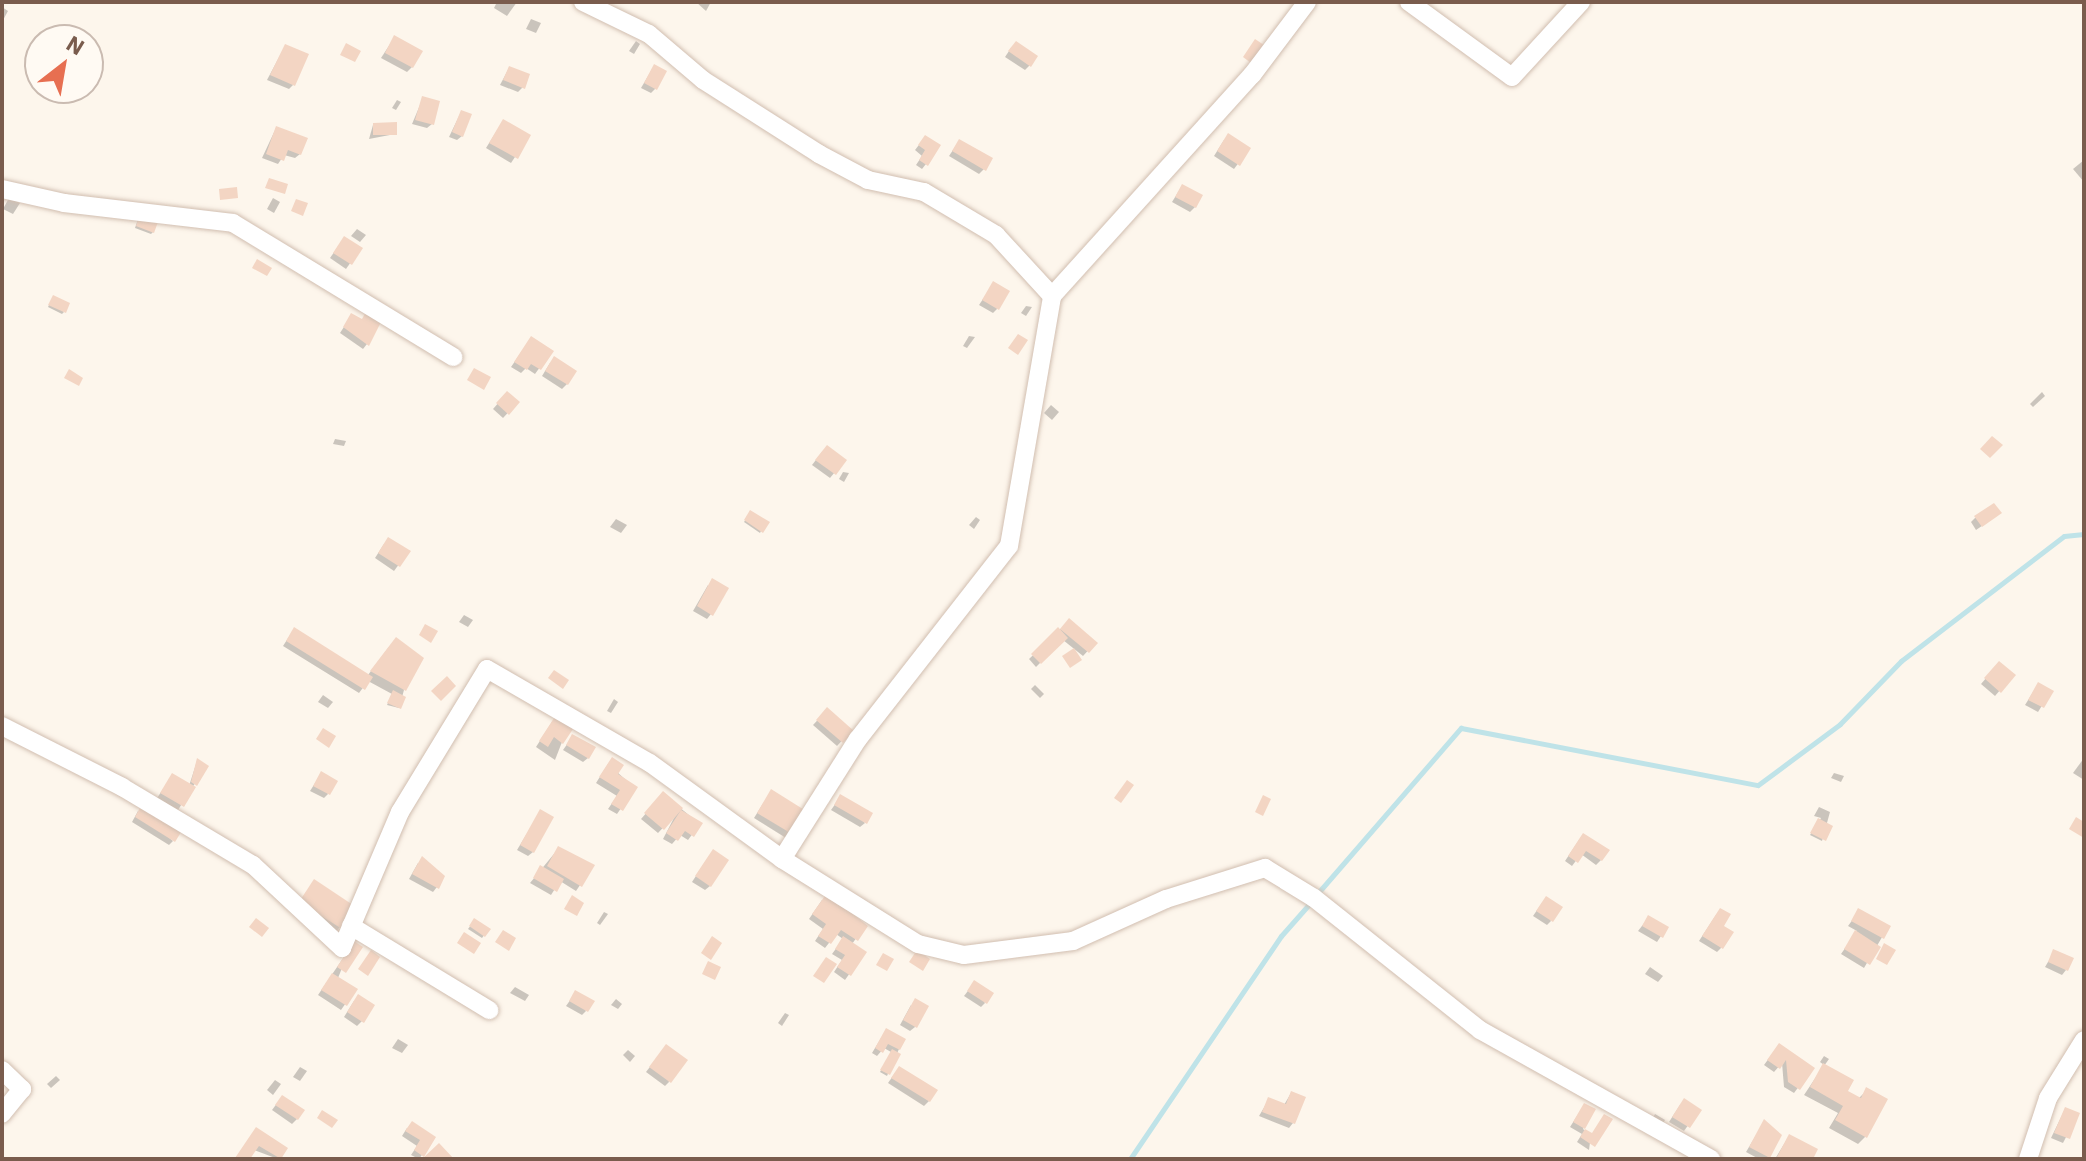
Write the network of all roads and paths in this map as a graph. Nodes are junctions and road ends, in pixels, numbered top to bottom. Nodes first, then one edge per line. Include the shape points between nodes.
1 (583, 2) edge
2 (1307, 2) edge
3 (1409, 2) edge
4 (1581, 2) edge
5 (2, 189) edge
6 (1052, 296) junction
7 (453, 357) dead end
8 (2, 726) edge
9 (782, 859) junction
10 (351, 926) junction
11 (489, 1010) dead end
12 (2084, 1040) edge
13 (2, 1070) edge
14 (2, 1114) edge
15 (1711, 1159) edge
16 (2028, 1159) edge

1 - 6 street via 649,34 703,80 819,154 868,180 924,192 996,235
2 - 6 street via 1252,75
3 - 4 street via 1512,77
5 - 7 street via 64,203 233,223
6 - 9 street via 1009,546 858,739
8 - 10 street via 122,787 253,865 342,948
9 - 10 street via 650,763 487,669 400,812
9 - 15 street via 918,944 964,955 1073,941 1166,899 1265,868 1314,898 1480,1030
10 - 11 street
12 - 16 street via 2048,1098
13 - 14 street via 22,1089

